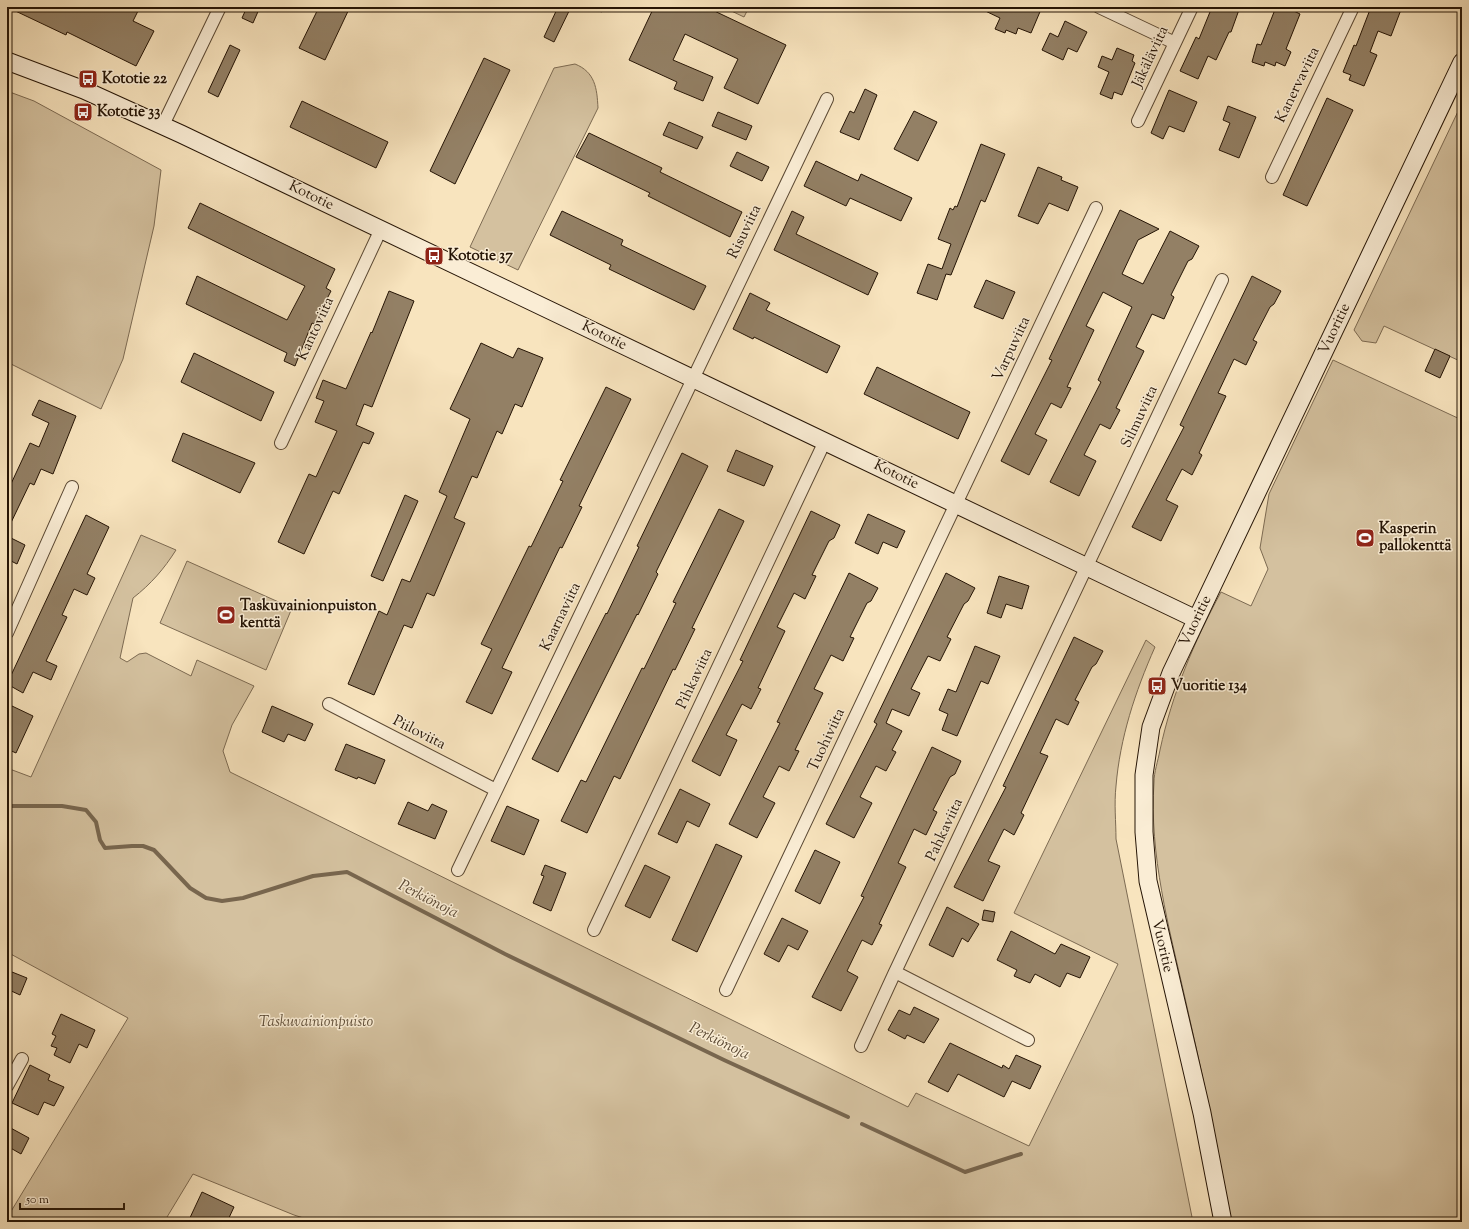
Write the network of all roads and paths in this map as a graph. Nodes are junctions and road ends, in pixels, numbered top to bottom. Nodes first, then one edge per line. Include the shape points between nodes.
1 (220, 7) edge
2 (1099, 7) edge
3 (1192, 7) edge
4 (1354, 7) edge
5 (1175, 43) junction
6 (7, 61) edge
7 (1462, 62) edge
8 (827, 99) dead end
9 (1138, 121) dead end
10 (163, 126) junction
11 (1272, 177) dead end
12 (1096, 208) dead end
13 (381, 229) junction
14 (1222, 280) dead end
15 (693, 379) junction
16 (825, 441) junction
17 (281, 443) dead end
18 (72, 487) dead end
19 (956, 504) junction
20 (1087, 567) junction
21 (1196, 619) junction
22 (7, 633) edge
23 (329, 704) dead end
24 (496, 790) junction
25 (458, 870) dead end
26 (594, 930) dead end
27 (895, 972) junction
28 (726, 990) dead end
29 (1028, 1040) dead end
30 (861, 1046) dead end
31 (22, 1059) dead end
32 (7, 1086) edge
33 (1223, 1222) edge

1 - 10 street
2 - 5 street
3 - 5 street, Jäkäläviita
4 - 11 street, Kanervaviita
5 - 9 street, Jäkäläviita
6 - 10 street, Kototie via 84,90
7 - 21 street, Vuoritie
8 - 15 street, Risuviita
10 - 13 street, Kototie
12 - 19 street, Varpuviita
13 - 15 street, Kototie
13 - 17 street, Kantoviita
14 - 20 street, Silmuviita
15 - 16 street, Kototie
15 - 24 street, Kaarnaviita
16 - 19 street, Kototie
16 - 26 street, Pihkaviita
18 - 22 street
19 - 20 street, Kototie
19 - 28 street, Tuohiviita
20 - 21 street, Kototie
20 - 27 street, Pahkaviita
21 - 33 street, Vuoritie via 1171,673 1151,727 1144,775 1144,832 1148,881 1202,1113
23 - 24 street, Piiloviita
24 - 25 street, Kaarnaviita
27 - 29 street
27 - 30 street, Pahkaviita
31 - 32 street

